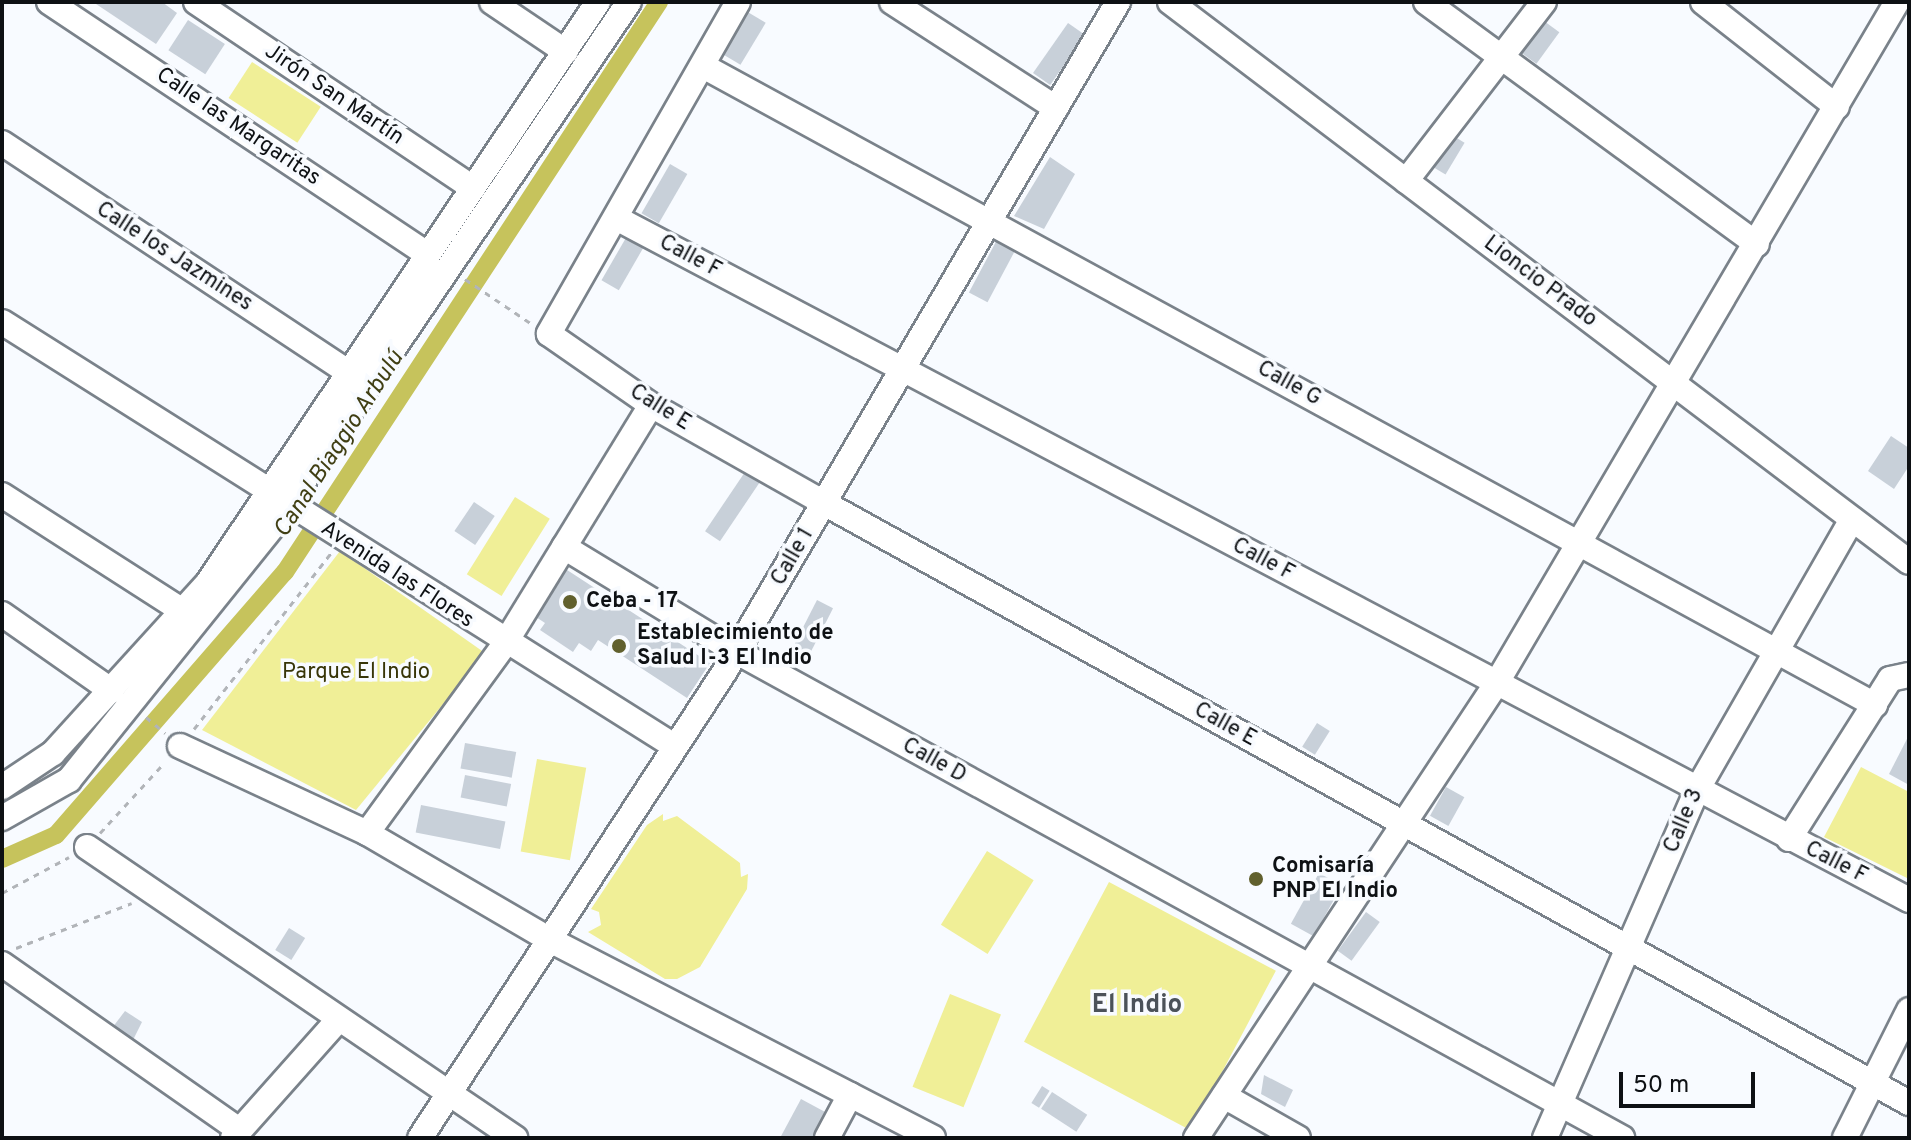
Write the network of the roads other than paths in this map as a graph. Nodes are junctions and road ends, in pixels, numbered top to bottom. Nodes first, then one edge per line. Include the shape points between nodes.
1 (49, 2) edge
2 (196, 2) edge
3 (492, 2) edge
4 (598, 2) edge
5 (629, 2) edge
6 (738, 2) edge
7 (892, 2) edge
8 (1118, 2) edge
9 (1170, 2) edge
10 (1426, 2) edge
11 (1544, 2) edge
12 (1703, 2) edge
13 (1897, 2) edge
14 (566, 52) junction
15 (1501, 58) junction
16 (703, 66) junction
17 (1837, 107) junction
18 (1056, 108) junction
19 (2, 143) edge
20 (1406, 181) junction
21 (473, 188) junction
22 (618, 219) junction
23 (990, 220) junction
24 (1757, 244) junction
25 (426, 253) junction
26 (2, 322) edge
27 (903, 369) junction
28 (346, 371) junction
29 (1674, 384) junction
30 (651, 405) junction
31 (2, 495) edge
32 (282, 502) junction
33 (824, 503) junction
34 (1852, 519) junction
35 (1577, 542) junction
36 (564, 547) junction
37 (1909, 562) edge
38 (183, 611) junction
39 (2, 614) edge
40 (504, 645) junction
41 (1772, 649) junction
42 (737, 652) junction
43 (1909, 675) edge
44 (1496, 684) junction
45 (112, 691) junction
46 (1875, 705) junction
47 (176, 742) road end
48 (674, 746) junction
49 (2, 787) edge
50 (1697, 790) junction
51 (2, 818) edge
52 (1404, 825) junction
53 (367, 833) junction
54 (1789, 839) junction
55 (87, 847) dead end
56 (1909, 900) edge
57 (550, 940) junction
58 (1629, 950) junction
59 (2, 964) edge
60 (1309, 969) junction
61 (1909, 1010) edge
62 (338, 1020) junction
63 (1872, 1083) junction
64 (449, 1095) junction
65 (850, 1095) junction
66 (1224, 1096) junction
67 (1909, 1103) edge
68 (1560, 1104) junction
69 (236, 1134) edge
70 (420, 1138) edge
71 (515, 1138) edge
72 (827, 1138) edge
73 (933, 1138) edge
74 (1196, 1138) edge
75 (1298, 1138) edge
76 (1545, 1138) edge
77 (1622, 1138) edge
78 (1845, 1138) edge

1 - 25 street, Calle las Margaritas
2 - 21 street, Jirón San Martín
3 - 14 street
4 - 14 street
5 - 32 street
6 - 16 street
7 - 18 street
8 - 18 street, Calle 1
9 - 20 street, Lioncio Prado
10 - 15 street
11 - 15 street
12 - 17 street
13 - 17 street
14 - 21 street
15 - 20 street
15 - 24 street
16 - 22 street
16 - 23 street, Calle G
17 - 24 street
18 - 23 street, Calle 1
19 - 28 street, Calle los Jazmines
20 - 29 street, Lioncio Prado
21 - 25 street
22 - 27 street, Calle F
22 - 30 street, Calle E via 549,334
23 - 27 street, Calle 1
23 - 35 street, Calle G
24 - 29 street
25 - 28 street
26 - 32 street, Avenida las Flores
27 - 33 street, Calle 1
27 - 44 street, Calle F
28 - 32 street
29 - 34 street, Lioncio Prado
29 - 35 street
30 - 33 street, Calle E
30 - 36 street
31 - 38 street
32 - 38 street
32 - 40 street, Avenida las Flores
32 - 51 street via 69,780
33 - 42 street, Calle 1
33 - 52 street, Calle E
34 - 37 street, Lioncio Prado
34 - 41 street, Calle 3
35 - 41 street, Calle G
35 - 44 street
36 - 40 street
36 - 42 street, Calle D
38 - 45 street
39 - 45 street
40 - 48 street, Avenida las Flores
40 - 53 street
41 - 46 street, Calle G
41 - 50 street, Calle 3
42 - 48 street, Calle 1
42 - 60 street, Calle D
43 - 46 street via 1890,679
44 - 50 street, Calle F
44 - 52 street
45 - 49 street via 53,753
46 - 54 street
47 - 53 street
48 - 57 street, Calle 1
50 - 54 street, Calle F
50 - 58 street, Calle 3
52 - 58 street, Calle E
52 - 60 street
53 - 57 street
54 - 56 street, Calle F
55 - 62 street
57 - 64 street, Calle 1
57 - 65 street
58 - 63 street, Calle E
58 - 68 street, Calle 3
59 - 69 street
60 - 66 street
60 - 68 street, Calle D
61 - 63 street
62 - 64 street
62 - 69 street
63 - 67 street, Calle E
63 - 78 street
64 - 70 street, Calle 1
64 - 71 street
65 - 72 street
65 - 73 street
66 - 74 street
66 - 75 street
68 - 76 street, Calle 3
68 - 77 street, Calle D

